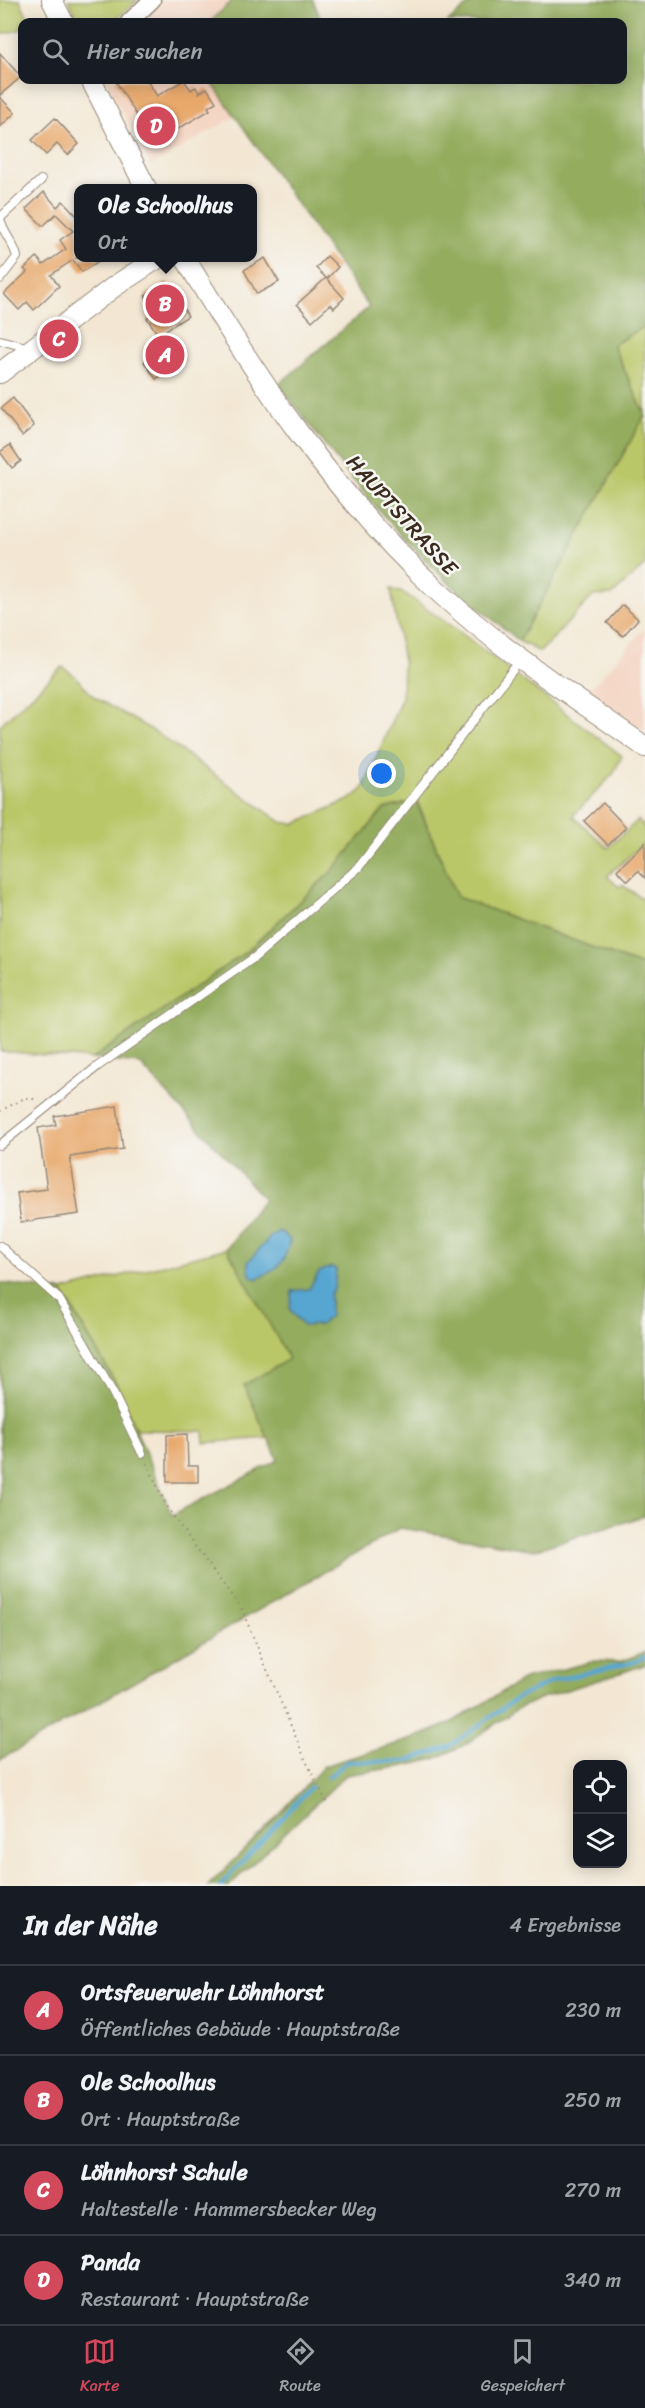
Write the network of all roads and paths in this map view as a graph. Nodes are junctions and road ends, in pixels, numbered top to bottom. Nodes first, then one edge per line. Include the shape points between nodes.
1 (52, 0) edge
2 (152, 0) edge
3 (61, 18) edge
4 (133, 18) edge
5 (93, 84) edge
6 (133, 164) junction
7 (41, 180) dead end
8 (137, 184) edge
9 (143, 184) edge
10 (132, 262) edge
11 (152, 262) edge
12 (187, 262) edge
13 (0, 279) edge
14 (115, 286) junction
15 (0, 340) edge
16 (32, 349) junction
17 (0, 373) edge
18 (522, 658) junction
19 (645, 747) edge
20 (45, 1109) junction
21 (0, 1111) edge
22 (0, 1145) edge
23 (0, 1246) edge
24 (142, 1453) joint
25 (327, 1803) dead end

1 - 3 street
2 - 4 street
5 - 6 street
6 - 8 street
6 - 9 street
7 - 13 lane via 0,218 1,228 15,247 17,257
10 - 14 street
11 - 14 street
12 - 18 street, HAUPTSTRASSE via 279,406 376,529 442,595
14 - 16 street
15 - 16 lane
16 - 17 street
18 - 19 street, HAUPTSTRASSE
18 - 20 lane via 358,868 255,957 98,1066
20 - 21 path via 32,1098 25,1098
20 - 22 lane
23 - 24 lane via 59,1299
24 - 25 path via 173,1515 241,1608

